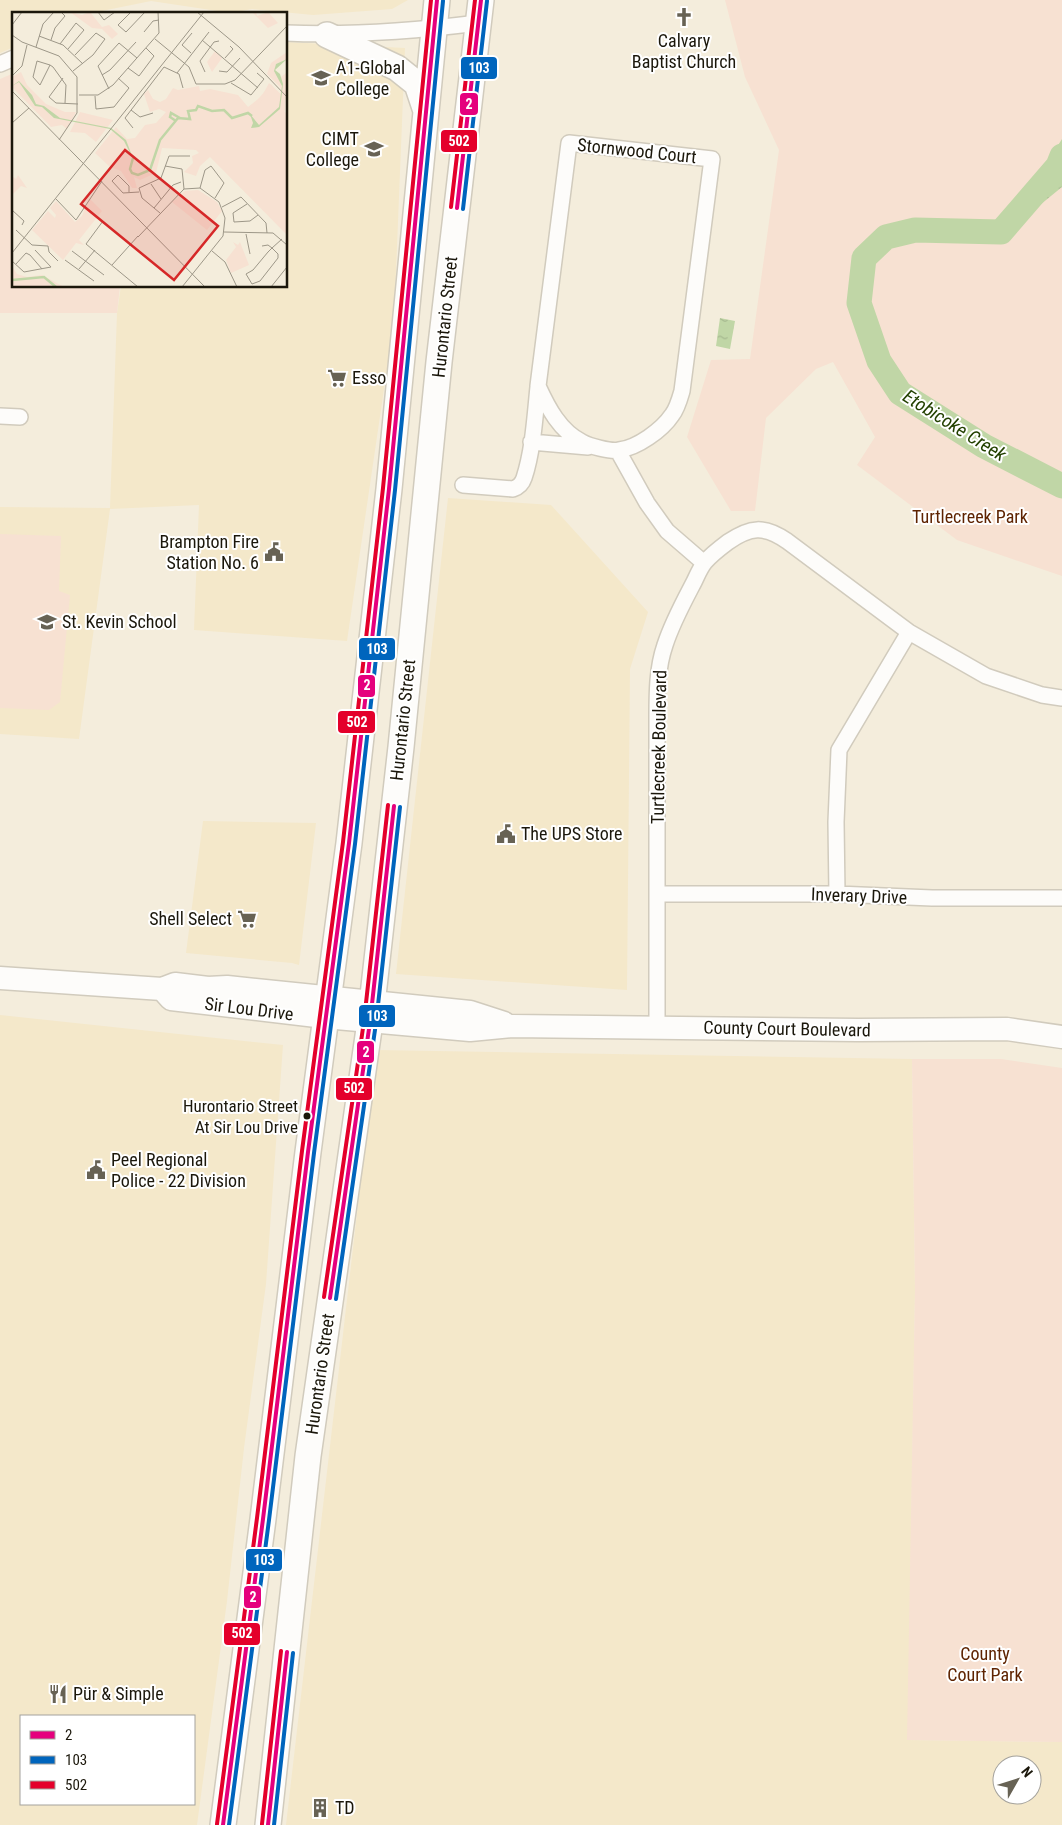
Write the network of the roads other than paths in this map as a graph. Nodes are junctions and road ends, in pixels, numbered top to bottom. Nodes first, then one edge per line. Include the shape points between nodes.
1 (437, 0) edge
2 (480, 12) edge
3 (435, 29) junction
4 (288, 33) edge
5 (327, 35) junction
6 (12, 59) edge
7 (0, 64) edge
8 (426, 111) junction
9 (538, 386) junction
10 (0, 416) edge
11 (20, 417) dead end
12 (531, 442) junction
13 (599, 448) junction
14 (618, 451) junction
15 (463, 485) dead end
16 (704, 563) junction
17 (910, 632) junction
18 (1062, 698) edge
19 (657, 894) junction
20 (837, 894) junction
21 (1062, 898) edge
22 (0, 978) edge
23 (326, 1007) junction
24 (371, 1012) junction
25 (657, 1027) junction
26 (1062, 1037) edge
27 (267, 1489) junction
28 (304, 1492) junction
29 (223, 1825) edge
30 (268, 1825) edge

1 - 3 main road
2 - 3 street
2 - 24 main road, Hurontario Street via 439,362
3 - 5 street
3 - 8 main road
4 - 5 street
5 - 8 main road via 397,68 417,84
6 - 7 street
8 - 23 main road via 389,489 349,843
9 - 12 street, Stornwood Court
9 - 13 street via 554,416 567,431 582,443
9 - 14 street, Stornwood Court via 569,143 712,159 682,390 674,414 662,427
10 - 11 street
12 - 13 street
12 - 15 street, Stornwood Court via 524,480 518,487
13 - 14 street
14 - 16 street via 667,532
16 - 17 street, Turtlecreek Boulevard via 739,534 750,530 770,531 787,540
16 - 19 street, Turtlecreek Boulevard via 677,612 660,661
17 - 18 street, Turtlecreek Boulevard via 986,676 1042,695
17 - 20 street via 839,750
19 - 20 street, Inverary Drive
19 - 25 street, Turtlecreek Boulevard
20 - 21 street, Inverary Drive
22 - 23 street, Sir Lou Drive via 162,989 175,984 227,987
23 - 24 street, Sir Lou Drive
23 - 27 main road
24 - 25 street, County Court Boulevard via 470,1030 512,1026
24 - 28 main road, Hurontario Street
25 - 26 street, County Court Boulevard via 1007,1030
27 - 28 main road
27 - 29 main road
28 - 30 main road, Hurontario Street

